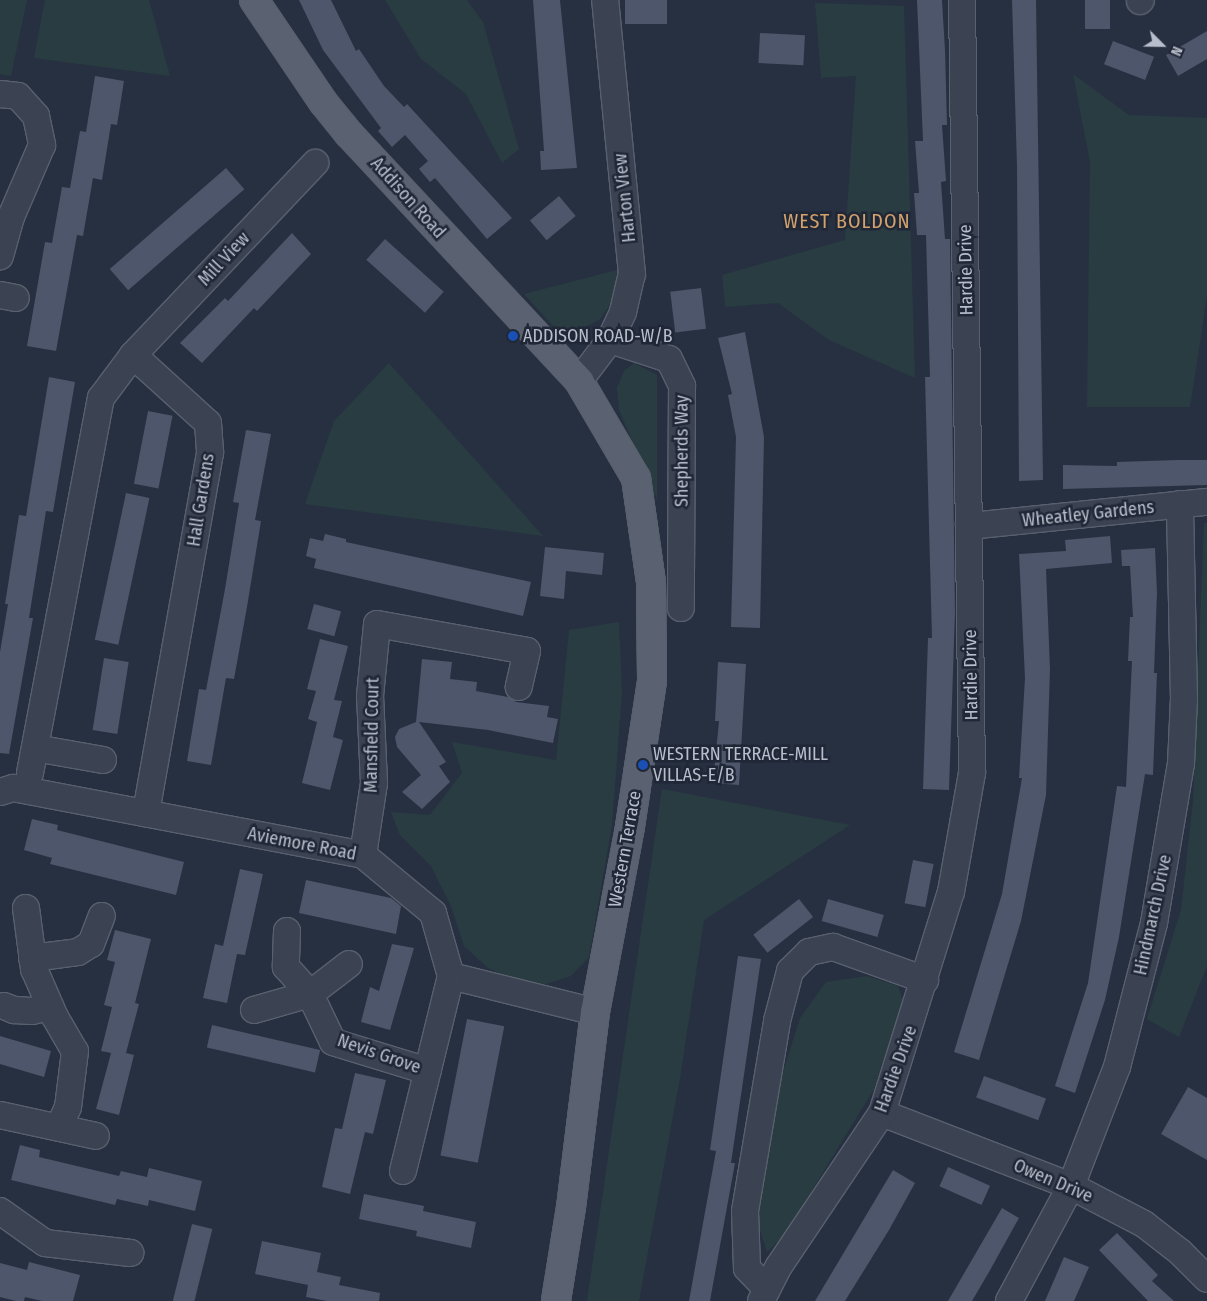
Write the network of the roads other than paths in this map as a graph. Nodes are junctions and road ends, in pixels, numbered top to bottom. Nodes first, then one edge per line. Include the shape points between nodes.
1 (254, 0) edge
2 (605, 0) edge
3 (962, 0) edge
4 (0, 94) edge
5 (315, 163) dead end
6 (0, 256) edge
7 (610, 340) junction
8 (134, 355) junction
9 (579, 381) junction
10 (1207, 502) edge
11 (1180, 504) junction
12 (970, 526) junction
13 (680, 608) dead end
14 (519, 687) dead end
15 (35, 748) junction
16 (103, 760) dead end
17 (30, 773) dead end
18 (0, 792) edge
19 (146, 813) junction
20 (363, 855) junction
21 (26, 908) dead end
22 (102, 916) dead end
23 (287, 931) dead end
24 (32, 958) junction
25 (349, 964) dead end
26 (451, 976) junction
27 (925, 980) junction
28 (310, 994) junction
29 (4, 1006) dead end
30 (50, 1007) junction
31 (254, 1010) dead end
32 (595, 1012) junction
33 (428, 1071) junction
34 (882, 1113) junction
35 (0, 1115) edge
36 (59, 1127) junction
37 (96, 1136) dead end
38 (403, 1172) dead end
39 (1071, 1186) junction
40 (0, 1211) edge
41 (130, 1253) dead end
42 (1207, 1280) edge
43 (764, 1295) edge
44 (556, 1301) edge
45 (1009, 1301) edge

1 - 9 main road, Addison Road via 323,102 349,134
2 - 7 street, Harton View via 632,274 623,312
3 - 12 street, Hardie Drive
4 - 6 street via 18,96 36,116 42,145 11,217
5 - 8 street, Mill View
7 - 9 street, Harton View
7 - 13 street, Shepherds Way via 669,359 682,386
8 - 15 street via 101,398
8 - 19 street, Hall Gardens via 208,423 210,452
9 - 32 main road, Western Terrace via 636,478 650,582 652,681 630,827
10 - 11 street, Wheatley Gardens
11 - 12 street, Wheatley Gardens
11 - 39 street, Hindmarch Drive via 1184,699 1181,764 1166,860 1154,923 1117,1067
12 - 27 street, Hardie Drive via 972,773 952,892
14 - 20 street, Mansfield Court via 527,651 369,619 374,784
15 - 16 street
15 - 17 street
18 - 19 street, Aviemore Road via 13,788
19 - 20 street, Aviemore Road
20 - 26 street, Aviemore Road via 433,913 438,941
21 - 24 street
22 - 24 street via 91,944 78,952
23 - 28 street, Nevis Grove via 286,967
24 - 30 street
25 - 28 street
26 - 32 street
26 - 33 street
27 - 34 street, Hardie Drive
27 - 43 street via 833,947 809,952 790,972 777,1021 745,1211 747,1268
28 - 31 street
28 - 33 street, Nevis Grove via 332,1042
29 - 30 street via 32,1011
30 - 36 street via 75,1051 68,1107
32 - 44 main road, Western Terrace via 572,1207
33 - 38 street
34 - 39 street, Owen Drive
34 - 43 street, Hardie Drive via 779,1266
35 - 36 street
36 - 37 street
39 - 42 street, Owen Drive via 1144,1224 1180,1252
39 - 45 street, Hindmarch Drive
40 - 41 street via 46,1243

